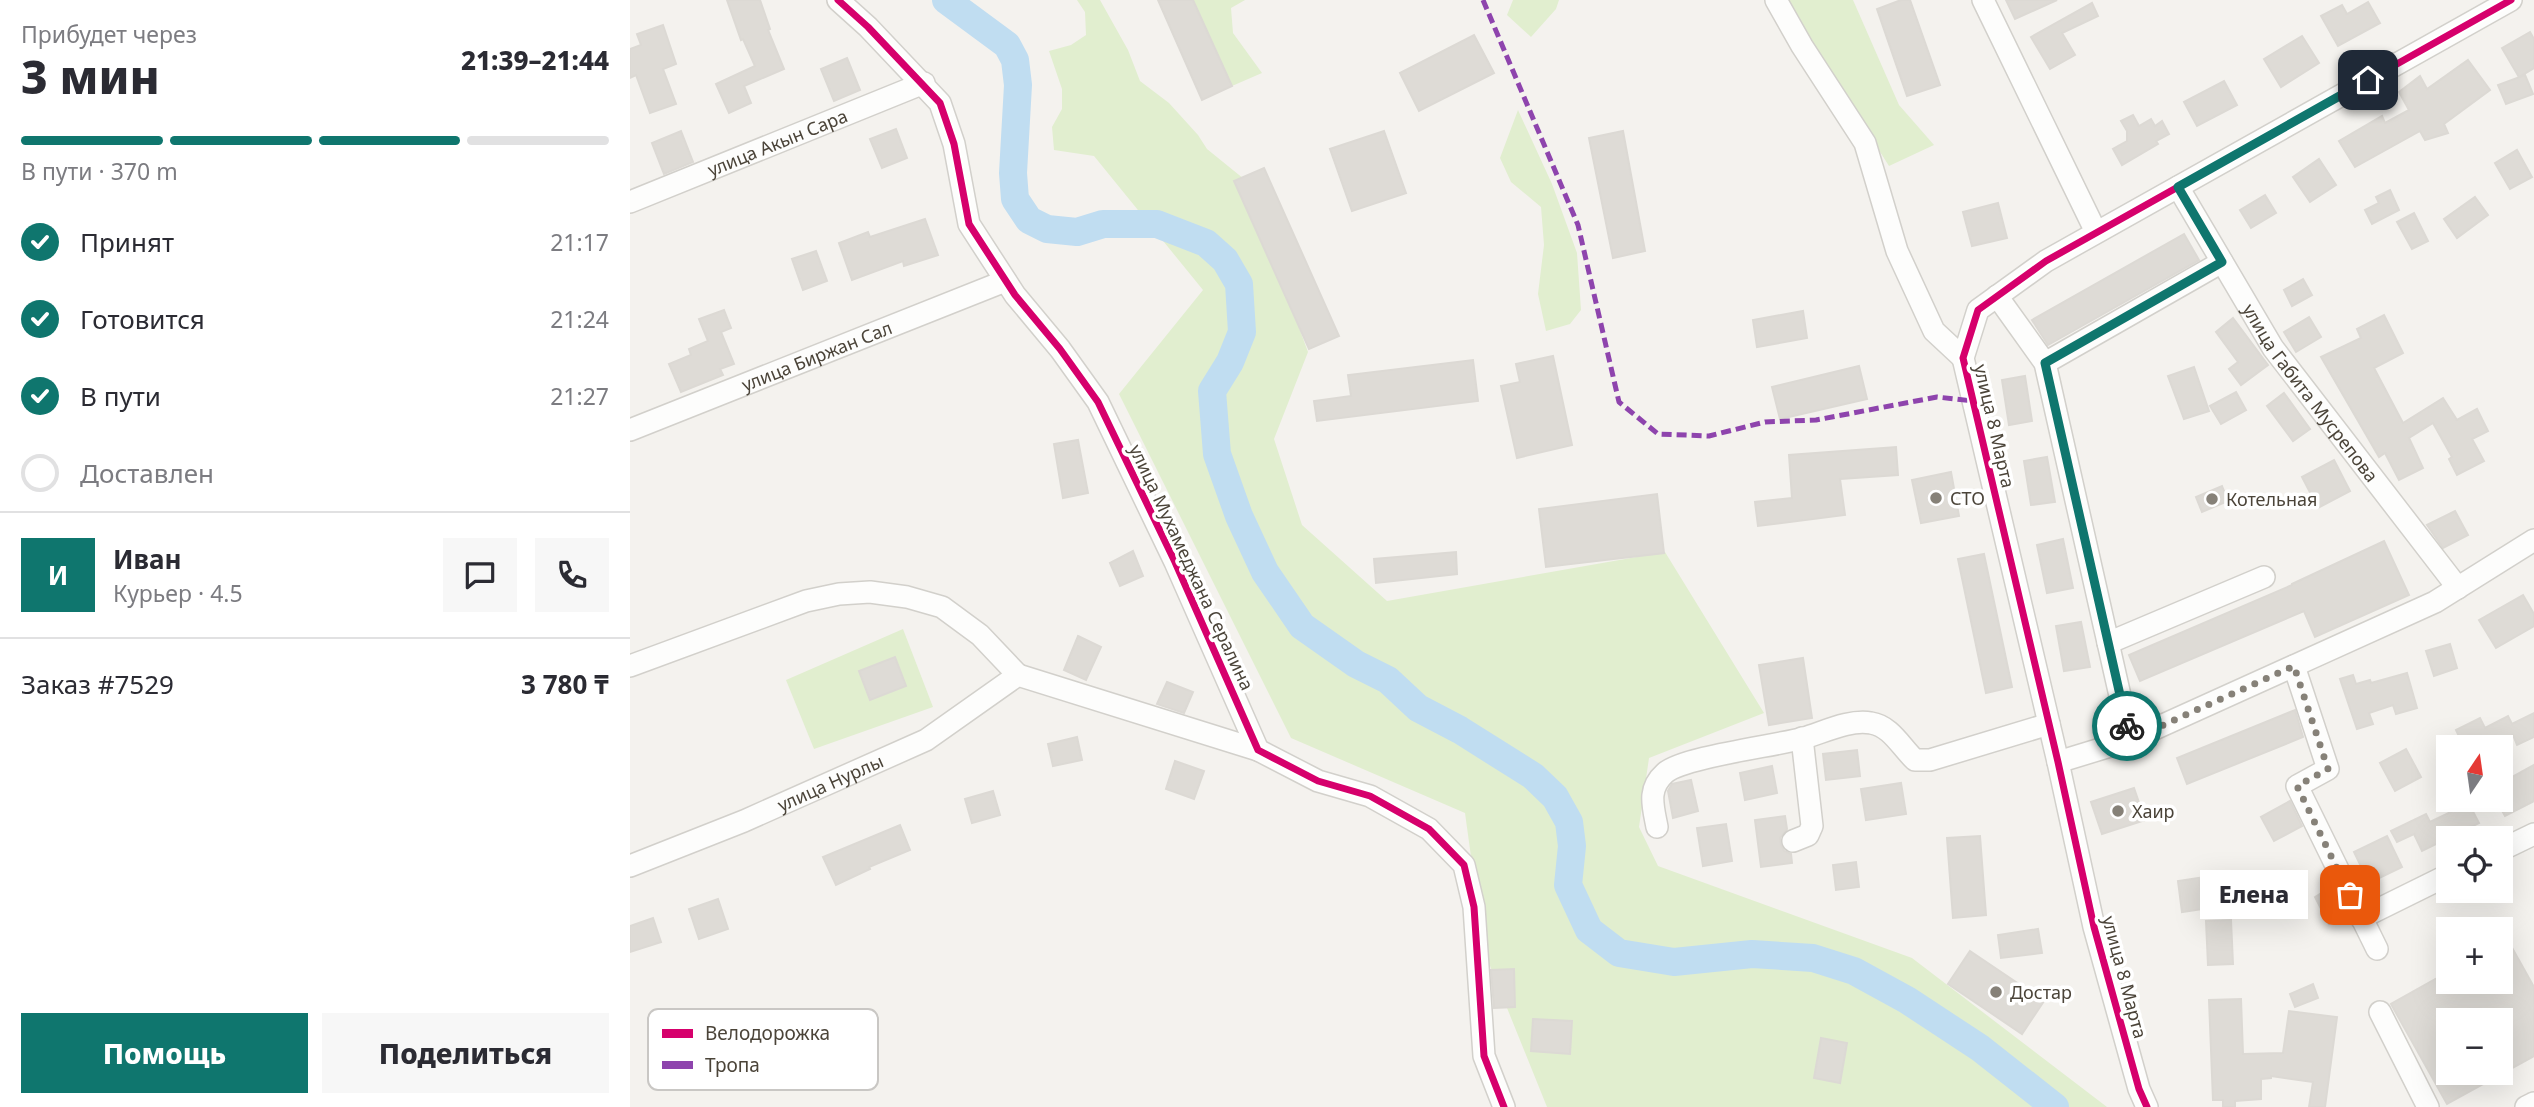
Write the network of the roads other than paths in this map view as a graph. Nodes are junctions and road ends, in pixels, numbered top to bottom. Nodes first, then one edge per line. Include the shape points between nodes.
1 (838, 0) edge
2 (1776, 0) edge
3 (1983, 0) edge
4 (2511, 0) edge
5 (923, 83) junction
6 (2178, 187) junction
7 (630, 202) edge
8 (2096, 232) junction
9 (2222, 262) junction
10 (1005, 281) junction
11 (1997, 296) junction
12 (1964, 358) junction
13 (2045, 363) junction
14 (630, 429) edge
15 (2534, 540) edge
16 (2264, 578) dead end
17 (2458, 588) junction
18 (2108, 643) junction
19 (630, 666) edge
20 (2294, 666) junction
21 (1018, 676) junction
22 (2049, 724) junction
23 (1802, 738) junction
24 (2130, 740) junction
25 (1258, 750) junction
26 (2058, 762) junction
27 (1657, 827) dead end
28 (2534, 834) edge
29 (1793, 841) dead end
30 (2513, 844) edge
31 (630, 866) edge
32 (2436, 881) edge
33 (2361, 918) junction
34 (2377, 949) dead end
35 (2380, 1012) dead end
36 (2534, 1103) edge
37 (1504, 1107) edge
38 (2147, 1107) edge
39 (2428, 1107) edge
40 (2526, 1107) edge

1 - 5 street, улица Мухамеджана Сералина
2 - 12 street via 1865,143 1896,251 1934,331
3 - 8 street
4 - 6 street, улица 8 Марта
5 - 7 street, улица Акын Сара
5 - 10 street, улица Мухамеджана Сералина via 940,103 954,145 969,224
6 - 8 street, улица 8 Марта
6 - 9 street, улица Габита Мусрепова
8 - 11 street, улица 8 Марта
9 - 13 street
9 - 17 street, улица Габита Мусрепова via 2273,348
10 - 14 street, улица Биржан Сал
10 - 25 street, улица Мухамеджана Сералина via 1098,402
11 - 12 street, улица 8 Марта via 1978,310
11 - 13 street
12 - 22 street, улица 8 Марта
13 - 18 street
15 - 17 street
16 - 18 street
17 - 20 street
18 - 24 street
19 - 21 street via 806,601 870,592 942,607 980,635
20 - 24 street
20 - 33 street via 2328,769 2297,786
21 - 25 street
21 - 31 street, улица Нурлы via 926,740
22 - 23 street via 1930,760 1915,760 1885,728 1871,722
22 - 26 street, улица 8 Марта
23 - 27 street via 1667,771 1651,797
23 - 29 street via 1812,827 1808,835
24 - 26 street
25 - 37 street via 1318,781 1370,796 1429,829 1464,865 1474,907 1484,1056
26 - 38 street, улица 8 Марта via 2094,928
28 - 30 street
32 - 33 street
33 - 34 street
35 - 39 street
36 - 40 street

